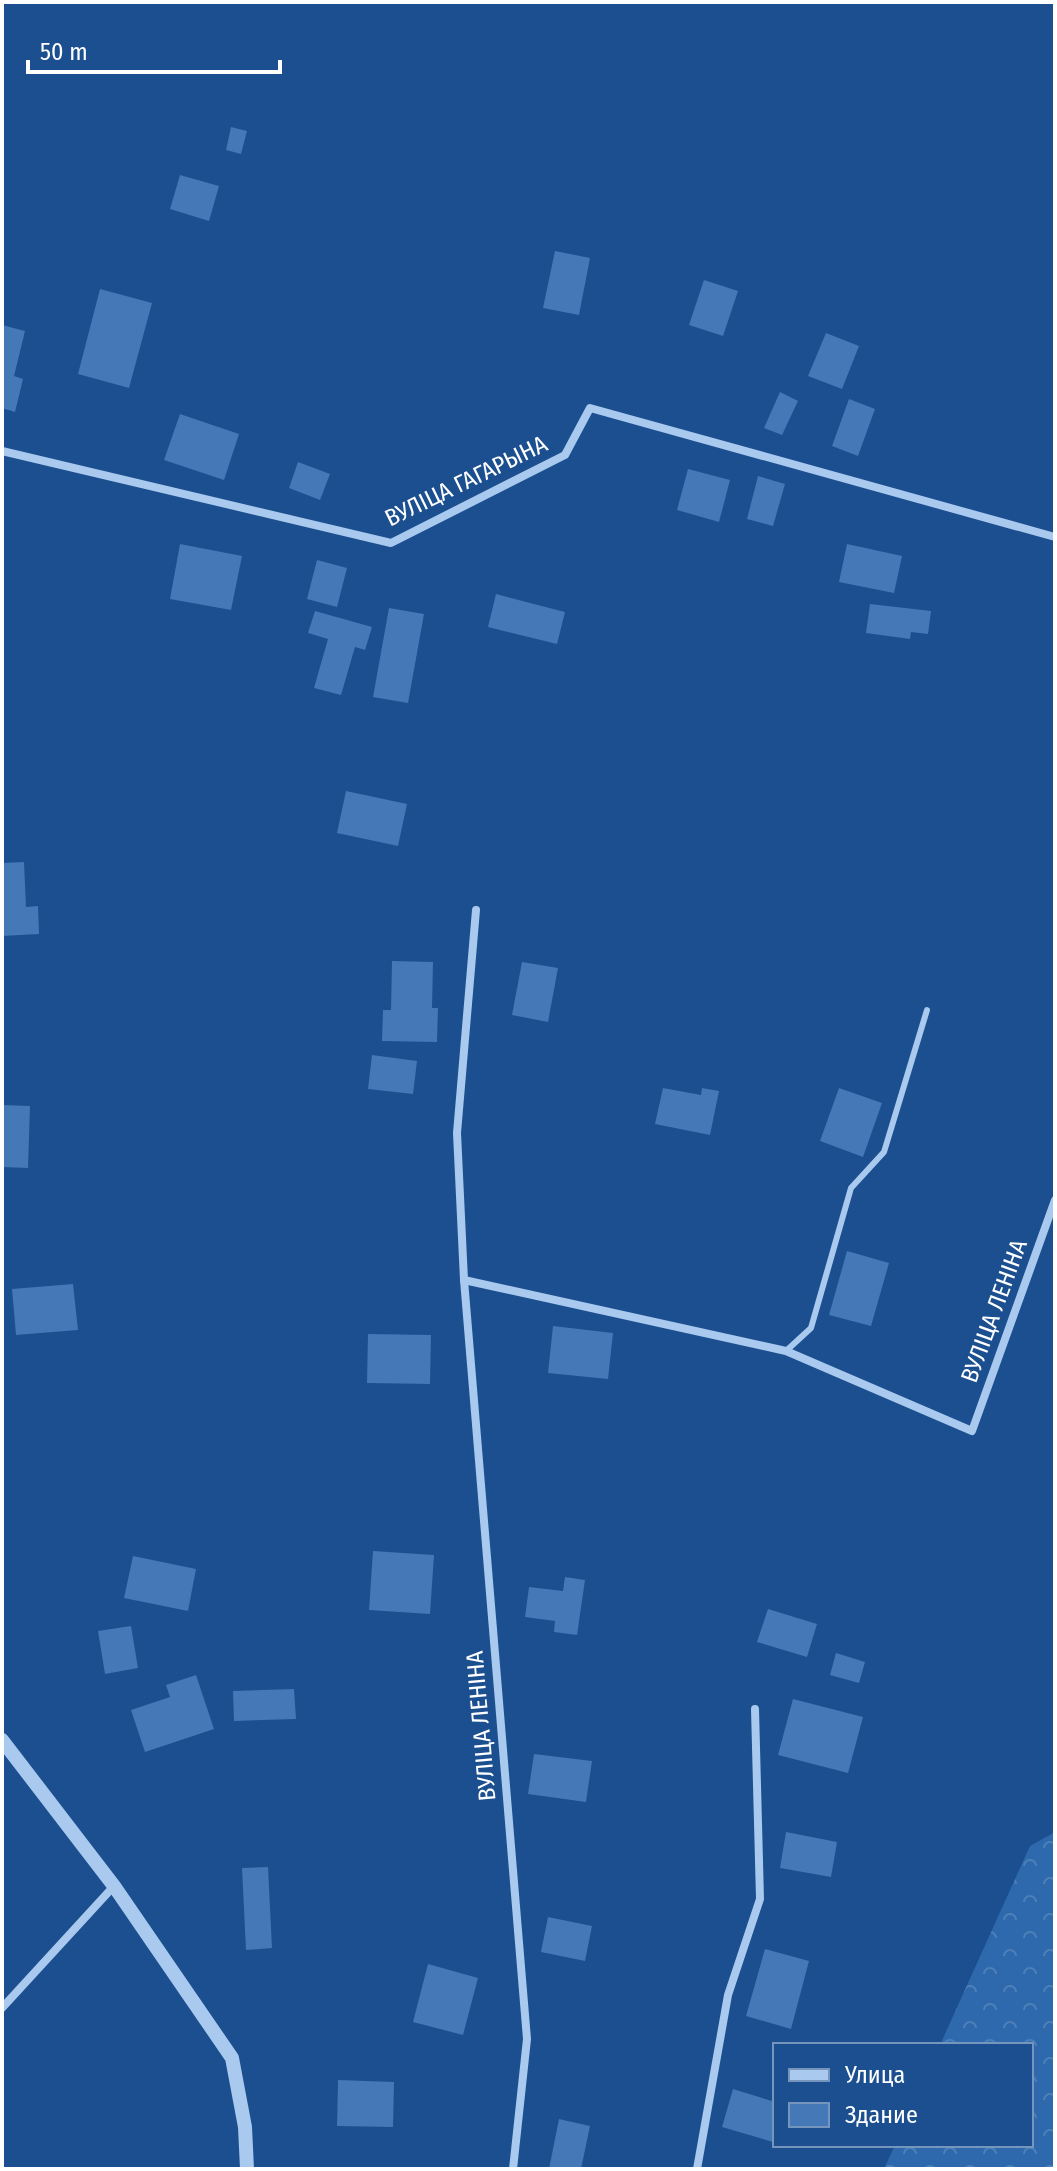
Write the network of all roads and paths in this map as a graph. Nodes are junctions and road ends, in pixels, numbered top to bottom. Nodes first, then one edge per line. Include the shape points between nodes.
1 (2, 451) edge
2 (1055, 537) edge
3 (476, 910) dead end
4 (927, 1010) dead end
5 (1055, 1200) edge
6 (464, 1280) junction
7 (786, 1351) junction
8 (755, 1709) dead end
9 (2, 1740) edge
10 (114, 1886) junction
11 (2, 2008) edge
12 (247, 2169) edge
13 (513, 2169) edge
14 (697, 2169) edge

1 - 2 street, ВУЛІЦА ГАГАРЫНА via 391,543 565,455 590,408
3 - 6 street, ВУЛІЦА ЛЕНІНА via 457,1133
4 - 7 lane via 884,1152 851,1188 811,1328
5 - 7 street, ВУЛІЦА ЛЕНІНА via 972,1431
6 - 7 street, ВУЛІЦА ЛЕНІНА
6 - 13 street, ВУЛІЦА ЛЕНІНА via 527,2039
8 - 14 street via 760,1899 728,1995
9 - 10 street
10 - 11 street
10 - 12 street via 232,2058

